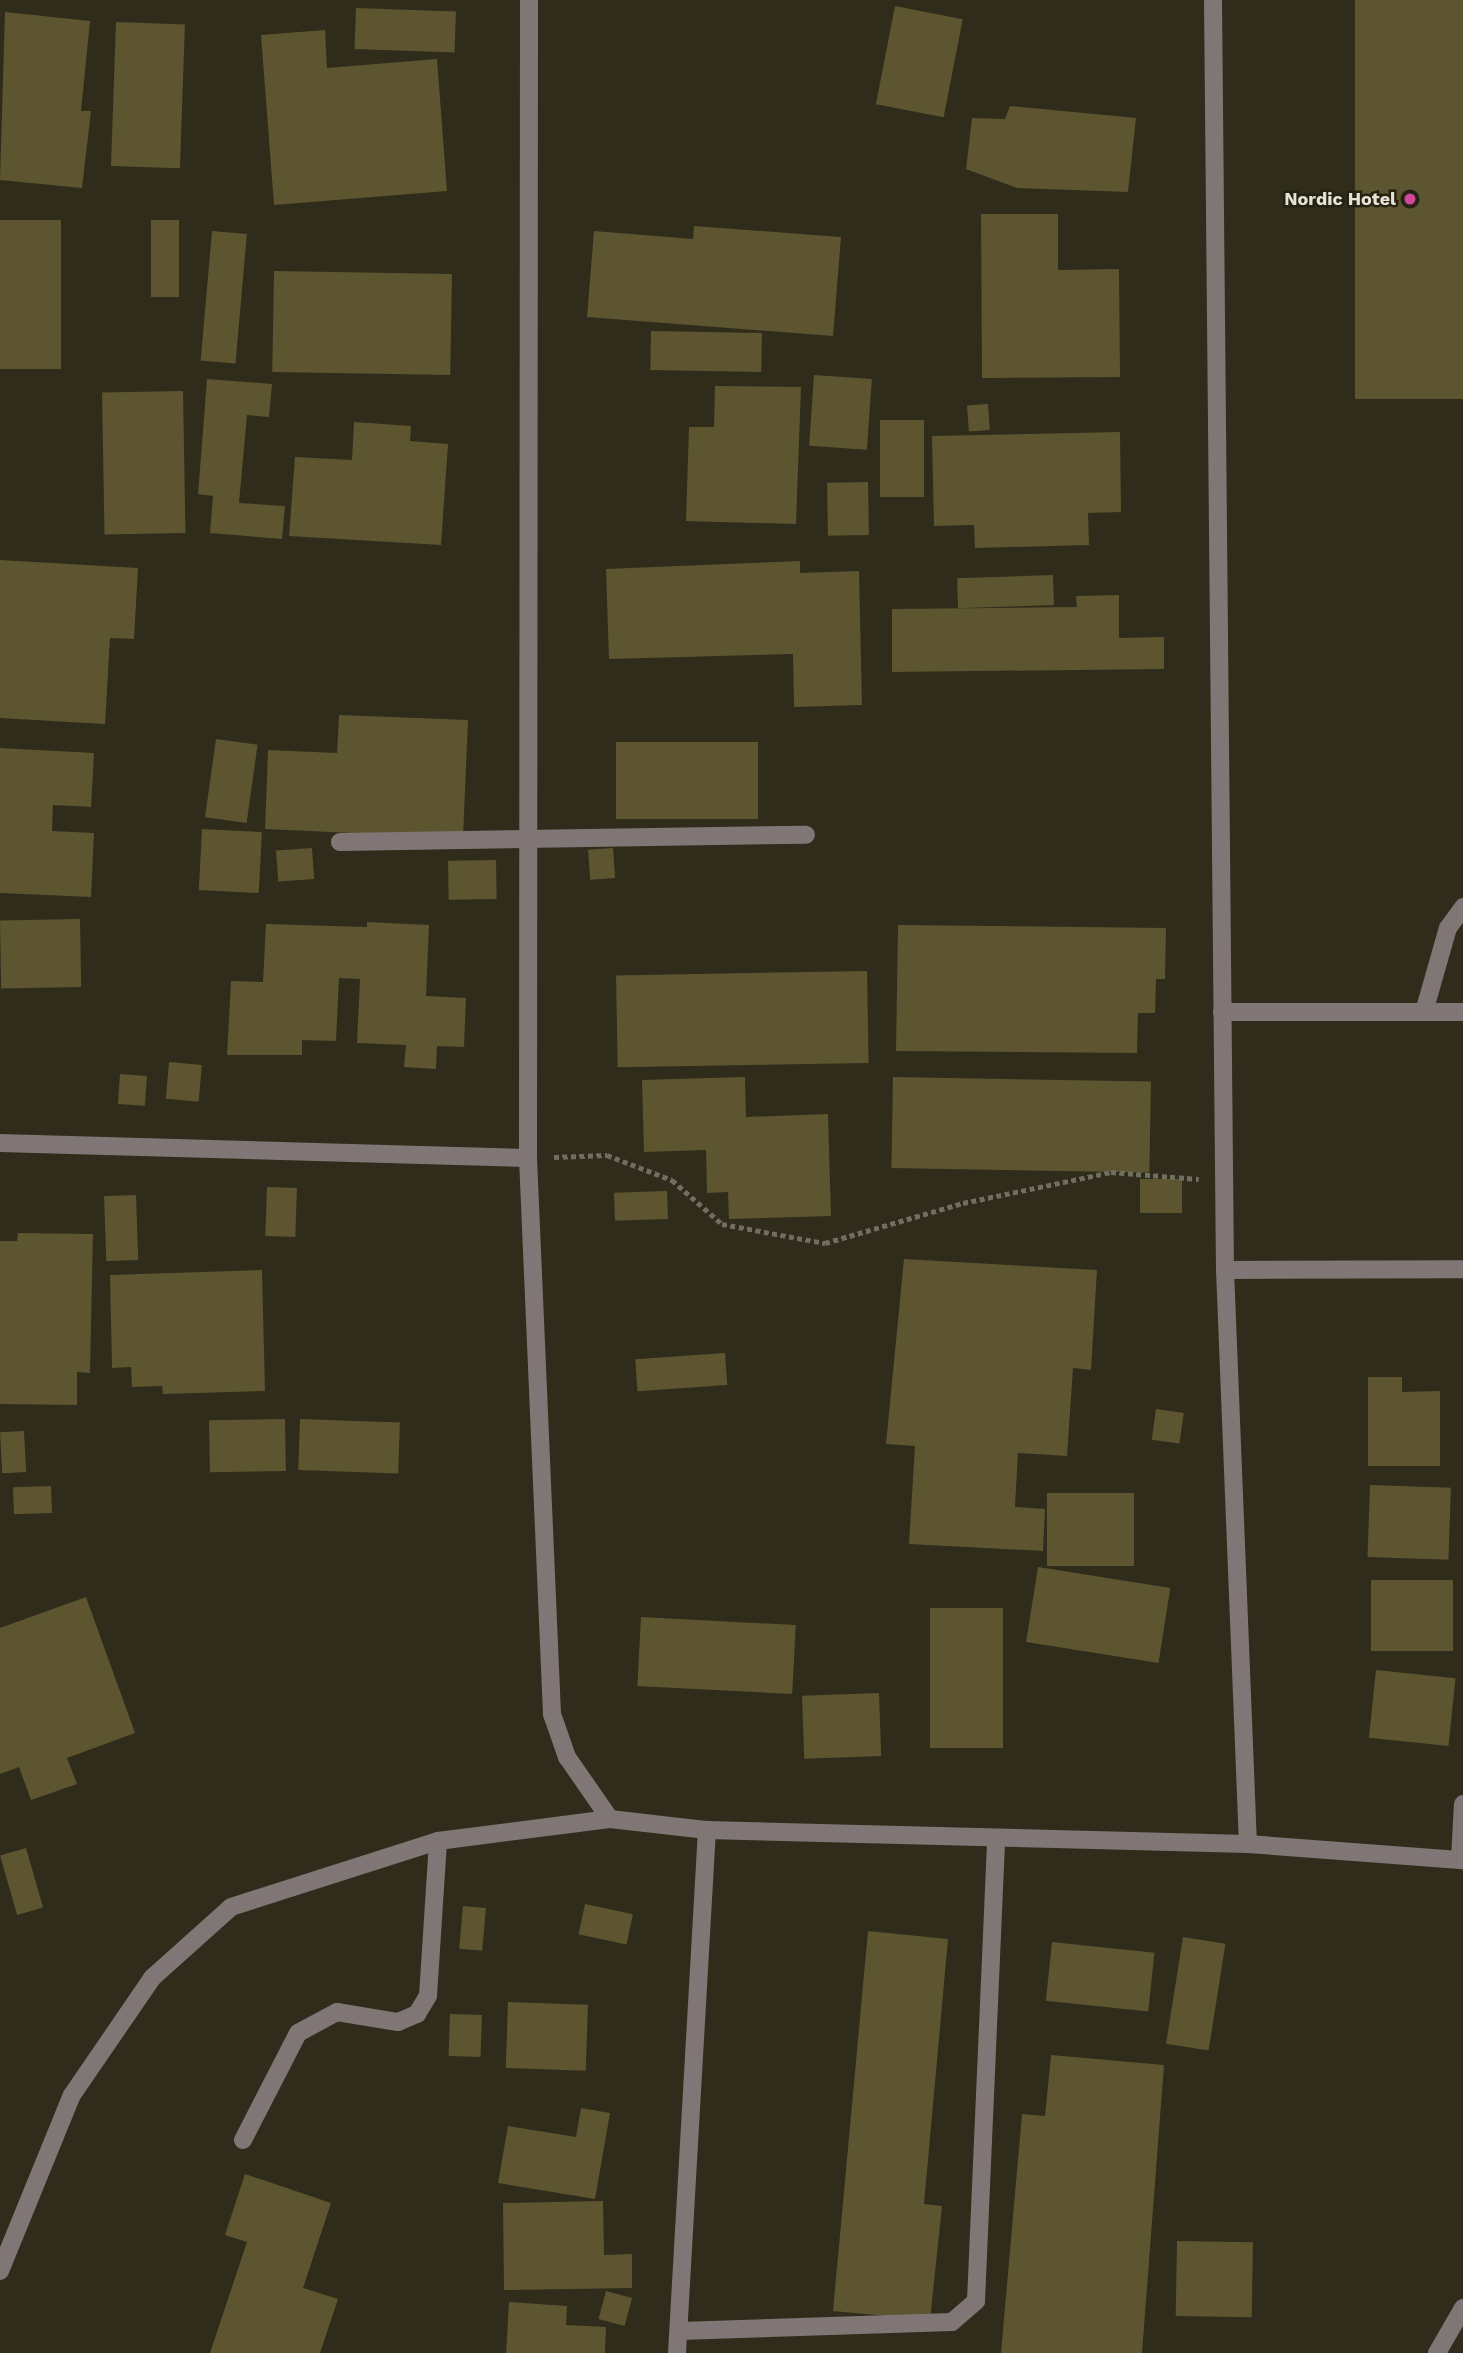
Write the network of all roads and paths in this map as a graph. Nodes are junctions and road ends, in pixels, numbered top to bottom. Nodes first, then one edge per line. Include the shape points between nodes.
1 (529, 0) edge
2 (1213, 0) edge
3 (806, 835) dead end
4 (340, 842) dead end
5 (527, 842) junction
6 (1463, 907) edge
7 (1222, 1012) junction
8 (1424, 1012) junction
9 (1463, 1012) edge
10 (0, 1143) edge
11 (528, 1158) junction
12 (1224, 1181) junction
13 (1463, 1269) edge
14 (1225, 1270) junction
15 (1463, 1804) edge
16 (610, 1819) junction
17 (707, 1830) junction
18 (996, 1838) junction
19 (438, 1842) junction
20 (1248, 1844) junction
21 (1462, 1860) edge
22 (243, 2140) dead end
23 (0, 2270) edge
24 (1463, 2308) edge
25 (678, 2331) junction
26 (677, 2353) edge
27 (1437, 2353) edge

1 - 5 street
2 - 7 street
3 - 5 street
4 - 5 street
5 - 11 street
6 - 8 street via 1448,928
7 - 8 street
7 - 12 street
8 - 9 street
10 - 11 street
11 - 12 path via 607,1154 672,1180 722,1224 825,1243 963,1203 1111,1172
11 - 16 street via 552,1714 586,1792
12 - 14 street
13 - 14 street
14 - 20 street
15 - 21 street
16 - 17 street
16 - 19 street
17 - 18 street
17 - 25 street
18 - 20 street
18 - 25 street via 976,2301 952,2322
19 - 22 street via 428,1996 417,2014 398,2022 337,2011 298,2033
19 - 23 street via 230,1907 152,1978 72,2095
20 - 21 street
24 - 27 street
25 - 26 street

